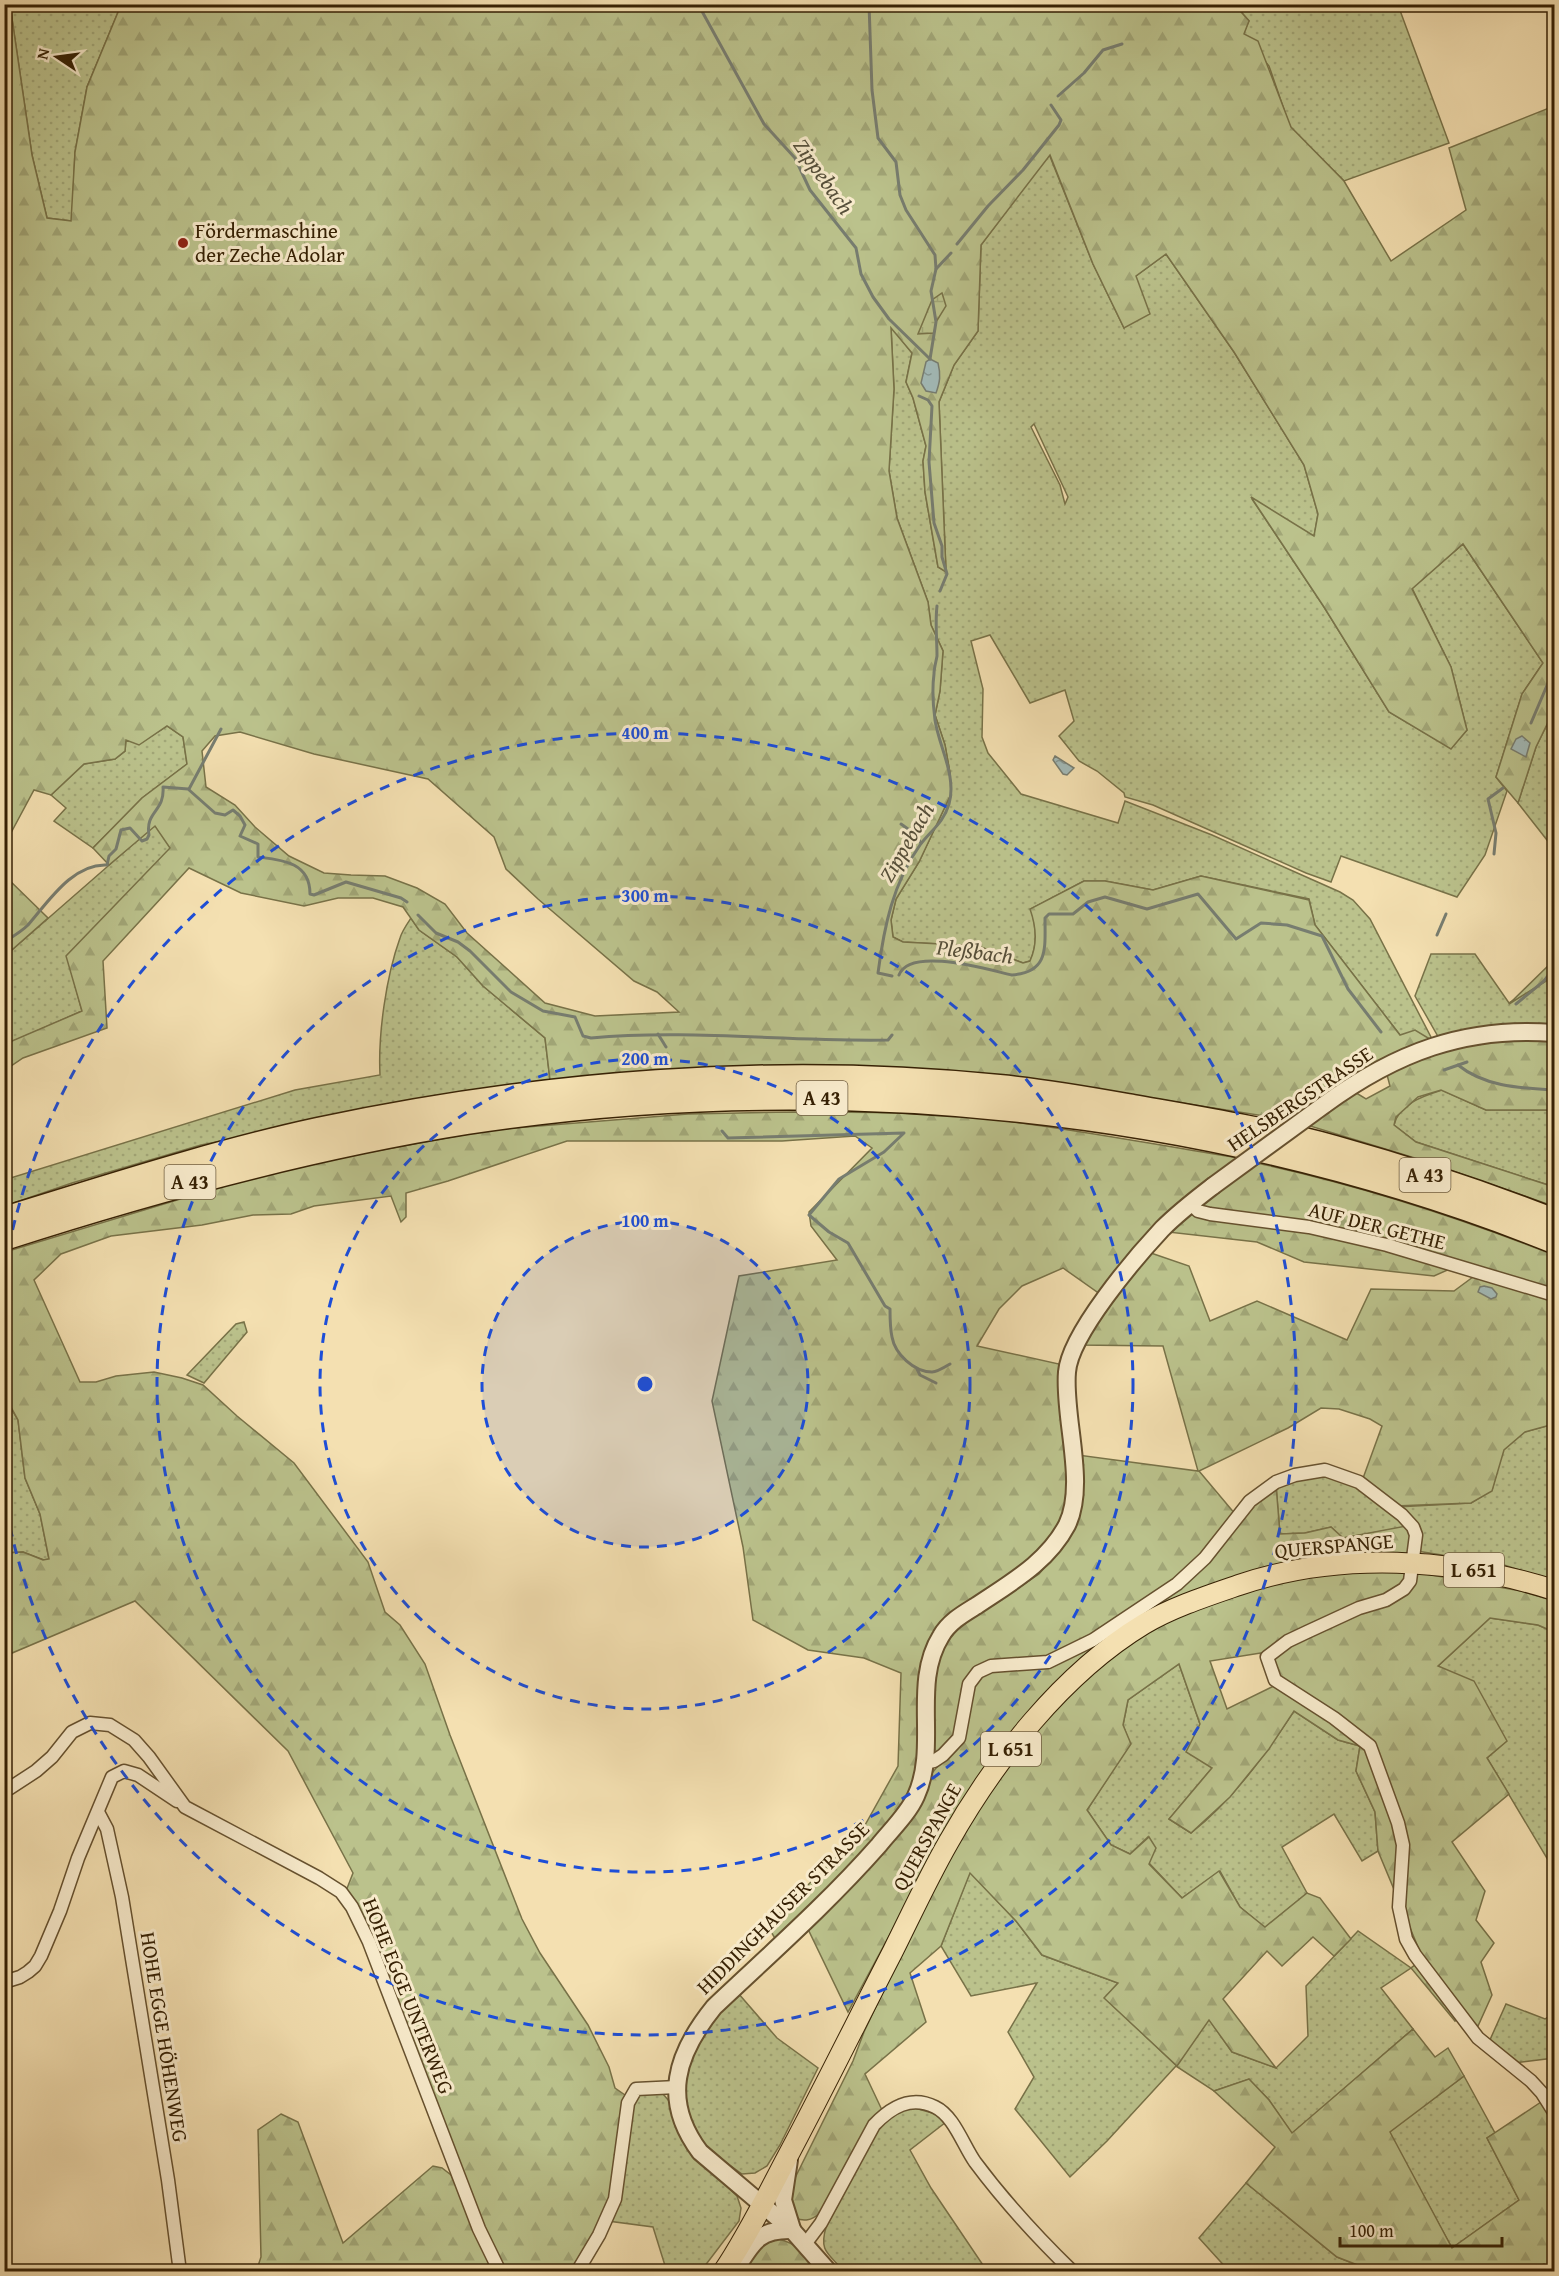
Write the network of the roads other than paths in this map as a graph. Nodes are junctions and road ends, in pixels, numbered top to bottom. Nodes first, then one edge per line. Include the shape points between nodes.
1 (1554, 1033) edge
2 (1213, 1186) joint
3 (1190, 1203) junction
4 (4, 1219) edge
5 (1554, 1221) edge
6 (4, 1238) edge
7 (1554, 1241) edge
8 (1554, 1295) edge
9 (1413, 1563) junction
10 (1554, 1590) edge
11 (924, 1763) junction
12 (4, 1790) edge
13 (185, 1807) junction
14 (98, 1812) junction
15 (4, 1982) edge
16 (677, 2086) junction
17 (1554, 2112) edge
18 (791, 2151) junction
19 (762, 2206) junction
20 (792, 2230) junction
21 (806, 2243) junction
22 (180, 2271) edge
23 (500, 2271) edge
24 (577, 2271) edge
25 (723, 2271) edge
26 (734, 2271) edge
27 (829, 2271) edge
28 (1073, 2271) edge

1 - 2 street, HELSBERGSTRASSE, bridge via 1498,1032 1414,1052 1324,1105
2 - 3 street, HIDDINGHAUSER STRASSE
3 - 8 street, AUF DER GETHE via 1198,1211 1210,1214 1309,1227 1387,1245
3 - 11 street, HIDDINGHAUSER STRASSE via 1138,1257 1075,1344 1067,1372 1075,1489 1068,1522 1057,1543 1033,1568 956,1619 942,1634 929,1664
4 - 5 highway, A 43 via 257,1145 462,1104 599,1086 831,1078 1000,1087 1220,1122 1395,1166
6 - 7 highway, A 43 via 218,1175 399,1134 588,1108 774,1098 947,1103 1144,1128 1326,1166 1414,1191
9 - 10 main road, QUERSPANGE / L 651 via 1509,1576
9 - 11 street via 1413,1527 1359,1482 1325,1470 1276,1482 1250,1501 1205,1558 1177,1584 1093,1640 1048,1662 991,1666 978,1672 969,1684 959,1738 944,1755
9 - 17 street via 1410,1581 1404,1589 1288,1641 1267,1657 1275,1680 1370,1746 1403,1845 1399,1907 1406,1939 1479,2038 1531,2080
9 - 18 main road, QUERSPANGE / L 651 via 1343,1564 1265,1576 1144,1624 1092,1662 1044,1709 992,1774 948,1843
11 - 16 street, HIDDINGHAUSER STRASSE via 916,1798 898,1822 851,1876 699,2026 687,2046
12 - 13 street, HOHE EGGE UNTERWEG via 36,1771 72,1732 90,1723 110,1725 135,1740
13 - 14 street via 138,1775 124,1771 112,1777
13 - 23 street, HOHE EGGE UNTERWEG via 319,1878 347,1898 369,1942 483,2238
14 - 15 street via 41,1956 20,1977
14 - 22 street, HOHE EGGE HÖHENWEG via 107,1829 122,1897
16 - 19 street, HIDDINGHAUSER STRASSE via 682,2122 690,2139
16 - 24 street via 636,2090 628,2103 615,2199
18 - 19 main road, QUERSPANGE / L 651
18 - 20 street via 783,2200
19 - 20 street, HIDDINGHAUSER STRASSE
19 - 25 main road, L 651
20 - 21 street, HIDDINGHAUSER STRASSE
20 - 26 street via 775,2229 764,2234
21 - 27 street, HIDDINGHAUSER STRASSE
21 - 28 street via 821,2223 874,2125 902,2104 918,2101 946,2115 993,2185

